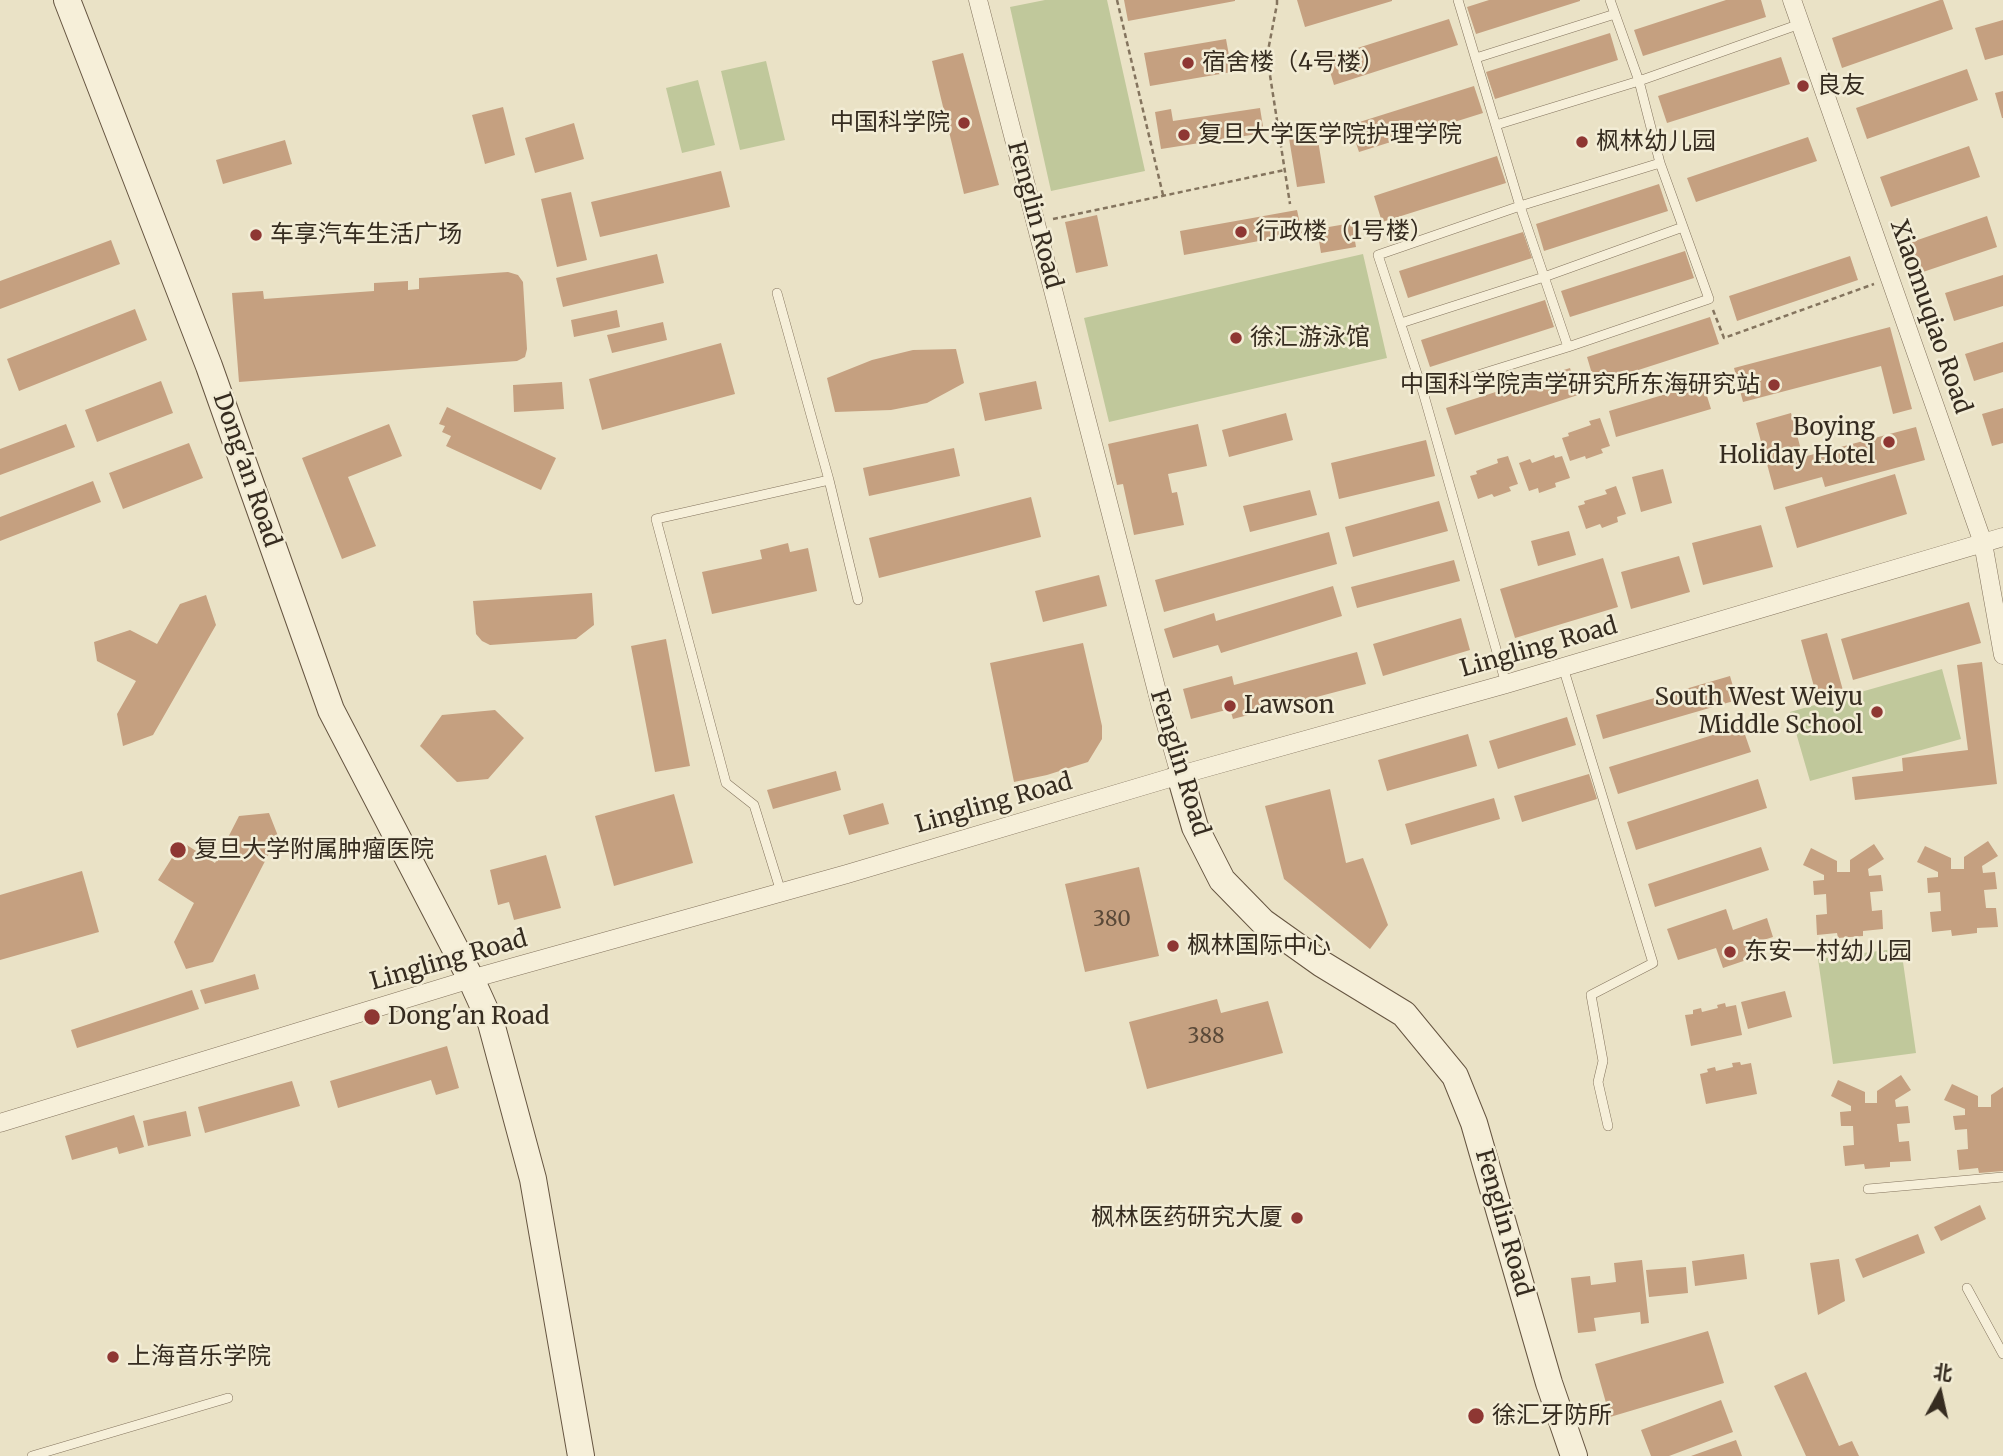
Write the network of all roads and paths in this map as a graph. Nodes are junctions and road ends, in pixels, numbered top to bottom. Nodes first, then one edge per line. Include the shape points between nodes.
1 (67, 0) edge
2 (978, 0) edge
3 (1117, 0) edge
4 (1277, 0) edge
5 (1458, 0) edge
6 (1610, 0) edge
7 (1792, 0) edge
8 (1615, 14) junction
9 (1800, 24) junction
10 (1476, 58) junction
11 (1639, 81) junction
12 (1496, 125) junction
13 (1660, 163) junction
14 (1284, 170) junction
15 (1163, 195) junction
16 (1290, 204) dead end
17 (1520, 206) junction
18 (1036, 223) junction
19 (1683, 227) junction
20 (1544, 276) junction
21 (1890, 278) junction
22 (777, 293) dead end
23 (1709, 299) junction
24 (1401, 323) junction
25 (1568, 347) junction
26 (1423, 392) junction
27 (829, 480) junction
28 (2003, 537) edge
29 (1983, 543) junction
30 (858, 600) dead end
31 (2003, 655) edge
32 (1563, 667) junction
33 (1506, 684) junction
34 (1180, 775) junction
35 (781, 892) junction
36 (471, 979) junction
37 (0, 1123) edge
38 (1608, 1126) dead end
39 (2003, 1177) edge
40 (1868, 1189) dead end
41 (1967, 1289) dead end
42 (2003, 1354) edge
43 (228, 1398) dead end
44 (32, 1456) edge
45 (581, 1456) edge
46 (1574, 1456) edge

1 - 36 street, Dong'an Road via 209,366 331,710
2 - 18 street, Fenglin Road
3 - 15 path
4 - 14 path via 1266,56
5 - 10 lane
6 - 8 lane
7 - 9 street, Xiaomuqiao Road
8 - 10 lane
8 - 11 lane
9 - 11 lane
9 - 21 street, Xiaomuqiao Road
10 - 12 lane
11 - 12 lane
11 - 13 lane
12 - 17 lane
13 - 17 lane
13 - 19 lane
14 - 15 path
14 - 16 path
15 - 18 path
17 - 20 lane
17 - 24 lane via 1378,255
18 - 34 street, Fenglin Road
19 - 20 lane
19 - 23 lane
20 - 24 lane
20 - 25 lane
21 - 23 path via 1724,338
21 - 29 street, Xiaomuqiao Road
22 - 27 lane
23 - 25 lane
24 - 26 lane
25 - 26 lane
26 - 33 lane
27 - 30 lane
27 - 35 lane via 656,519 726,783 754,804
28 - 29 street, Lingling Road
29 - 31 street, Xiaomuqiao Road
29 - 32 street, Lingling Road
32 - 33 street, Lingling Road
32 - 38 lane via 1653,963 1591,995 1603,1061 1598,1082
33 - 34 street, Lingling Road
34 - 35 street, Lingling Road
34 - 46 street, Fenglin Road via 1195,827 1222,880 1263,922 1404,1014 1455,1076 1474,1123
35 - 36 street, Lingling Road
36 - 37 street, Lingling Road
36 - 45 street, Dong'an Road via 491,1023 533,1179
39 - 40 lane
41 - 42 lane
43 - 44 lane

